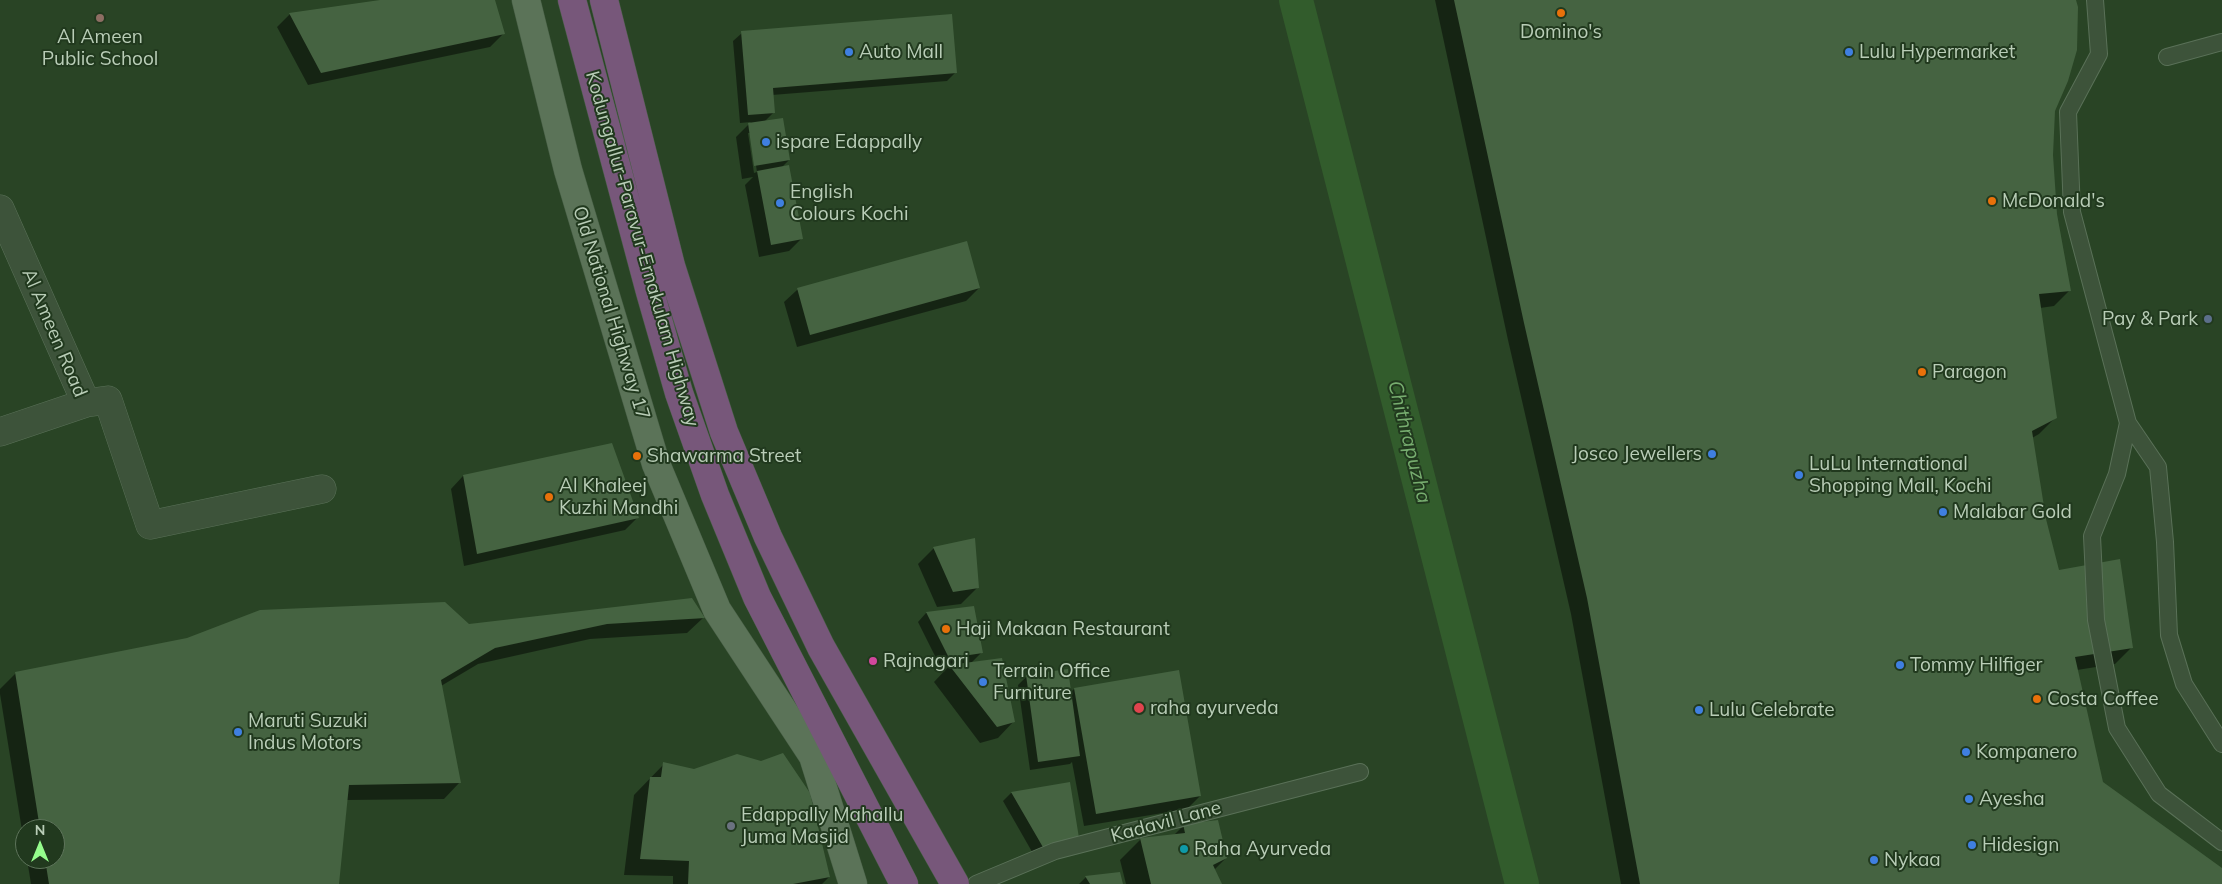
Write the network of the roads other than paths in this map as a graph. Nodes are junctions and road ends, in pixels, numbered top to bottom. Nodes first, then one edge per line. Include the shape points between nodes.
1 (526, 0) edge
2 (572, 0) edge
3 (604, 0) edge
4 (2095, 0) edge
5 (2222, 42) edge
6 (2167, 57) dead end
7 (0, 210) edge
8 (86, 403) junction
9 (2128, 423) junction
10 (0, 432) edge
11 (322, 489) dead end
12 (2222, 744) edge
13 (822, 749) junction
14 (1360, 772) dead end
15 (2222, 842) edge
16 (853, 884) edge
17 (904, 884) edge
18 (954, 884) edge
19 (976, 884) edge

1 - 13 main road, Old National Highway 17 via 568,170 656,464 717,610
2 - 13 highway, Kodungallur-Paravur-Ernakulam Highway via 680,393 715,495
3 - 18 highway, Kodungallur-Paravur-Ernakulam Highway via 671,266 724,432 768,537 821,647
4 - 9 lane via 2099,54 2068,112 2072,212
5 - 6 lane
7 - 8 street, Al Ameen Road
8 - 10 street, Al Ameen Road
8 - 11 street via 108,400 150,525
9 - 12 lane via 2158,466 2169,635 2184,684
9 - 15 lane via 2117,474 2092,536 2096,620 2117,728 2159,794
13 - 16 main road, Old National Highway 17
13 - 17 highway, Kodungallur-Paravur-Ernakulam Highway
14 - 19 lane, Kadavil Lane via 1054,851

